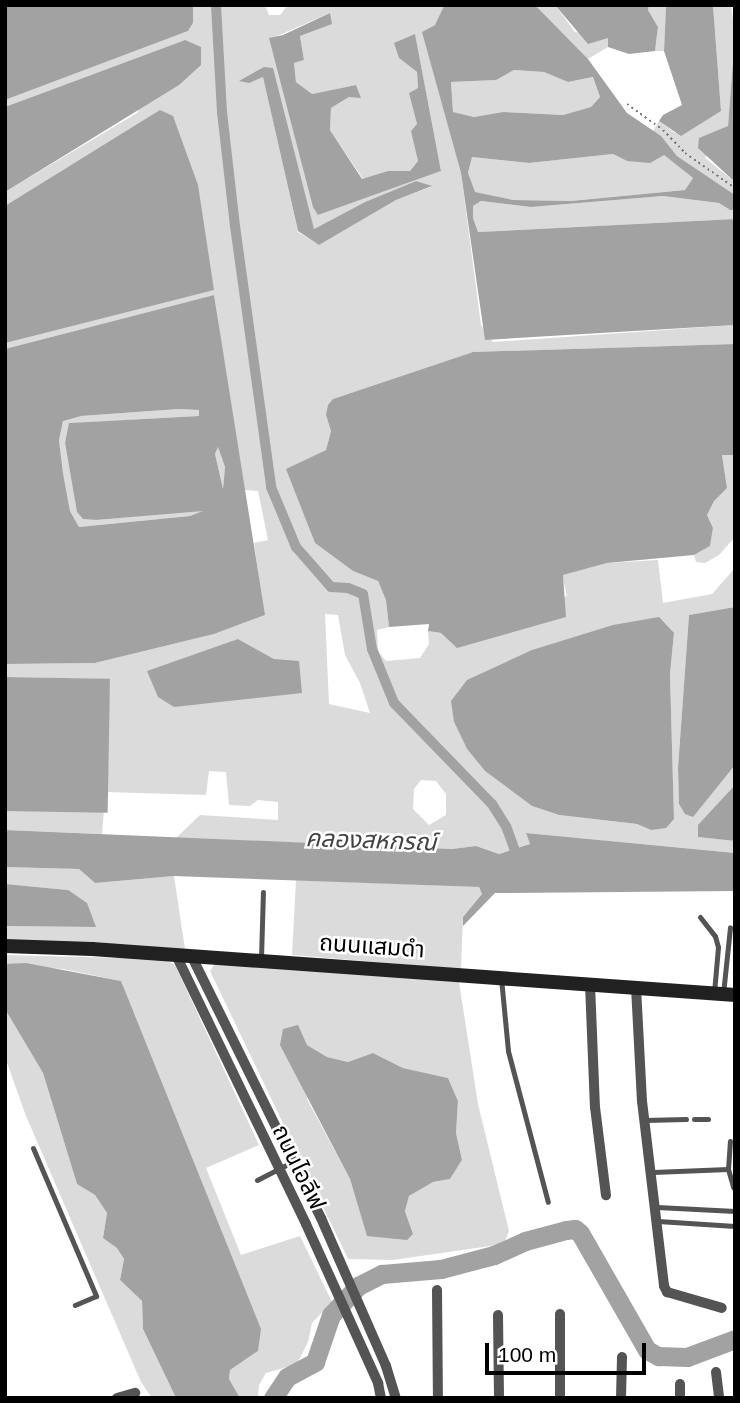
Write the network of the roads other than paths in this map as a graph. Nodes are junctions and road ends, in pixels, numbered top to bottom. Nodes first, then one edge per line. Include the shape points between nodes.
1 (263, 892) dead end
2 (700, 917) dead end
3 (730, 927) dead end
4 (5, 946) edge
5 (176, 955) junction
6 (191, 955) junction
7 (261, 961) junction
8 (501, 978) junction
9 (590, 984) junction
10 (636, 987) junction
11 (724, 994) edge
12 (686, 1119) dead end
13 (694, 1119) dead end
14 (708, 1119) dead end
15 (645, 1120) junction
16 (730, 1140) dead end
17 (33, 1148) dead end
18 (294, 1161) junction
19 (279, 1169) junction
20 (728, 1169) junction
21 (653, 1172) junction
22 (257, 1180) dead end
23 (733, 1186) edge
24 (606, 1195) dead end
25 (548, 1202) dead end
26 (657, 1207) junction
27 (735, 1211) edge
28 (658, 1221) junction
29 (735, 1226) edge
30 (438, 1290) dead end
31 (75, 1305) dead end
32 (722, 1308) dead end
33 (560, 1314) dead end
34 (498, 1315) dead end
35 (621, 1357) dead end
36 (716, 1372) dead end
37 (680, 1384) dead end
38 (135, 1393) dead end
39 (117, 1398) edge
40 (381, 1398) edge
41 (396, 1398) edge
42 (438, 1398) edge
43 (499, 1398) edge
44 (560, 1398) edge
45 (621, 1398) edge
46 (680, 1398) edge
47 (719, 1398) edge

1 - 7 lane
2 - 11 lane via 715,936
3 - 11 lane
4 - 5 street, ถนนแสมดำ
5 - 6 street, ถนนแสมดำ
5 - 19 street, ถนนไอลีฟ
6 - 7 street, ถนนแสมดำ
6 - 18 street, ถนนไอลีฟ
7 - 8 street, ถนนแสมดำ
8 - 9 street, ถนนแสมดำ
8 - 25 lane via 508,1051
9 - 10 street, ถนนแสมดำ
9 - 24 street via 595,1107
10 - 11 street, ถนนแสมดำ
10 - 15 street
12 - 15 lane
13 - 14 lane
15 - 21 street
16 - 20 lane
17 - 31 lane via 96,1296
18 - 19 lane
18 - 41 street, ถนนไอลีฟ
19 - 22 lane
19 - 40 street, ถนนไอลีฟ
20 - 21 lane
20 - 23 lane
21 - 26 street
26 - 27 lane
26 - 28 street
28 - 29 lane
28 - 32 street via 667,1292
30 - 42 street
33 - 44 street
34 - 43 street
35 - 45 street
36 - 47 street
37 - 46 street
38 - 39 street

